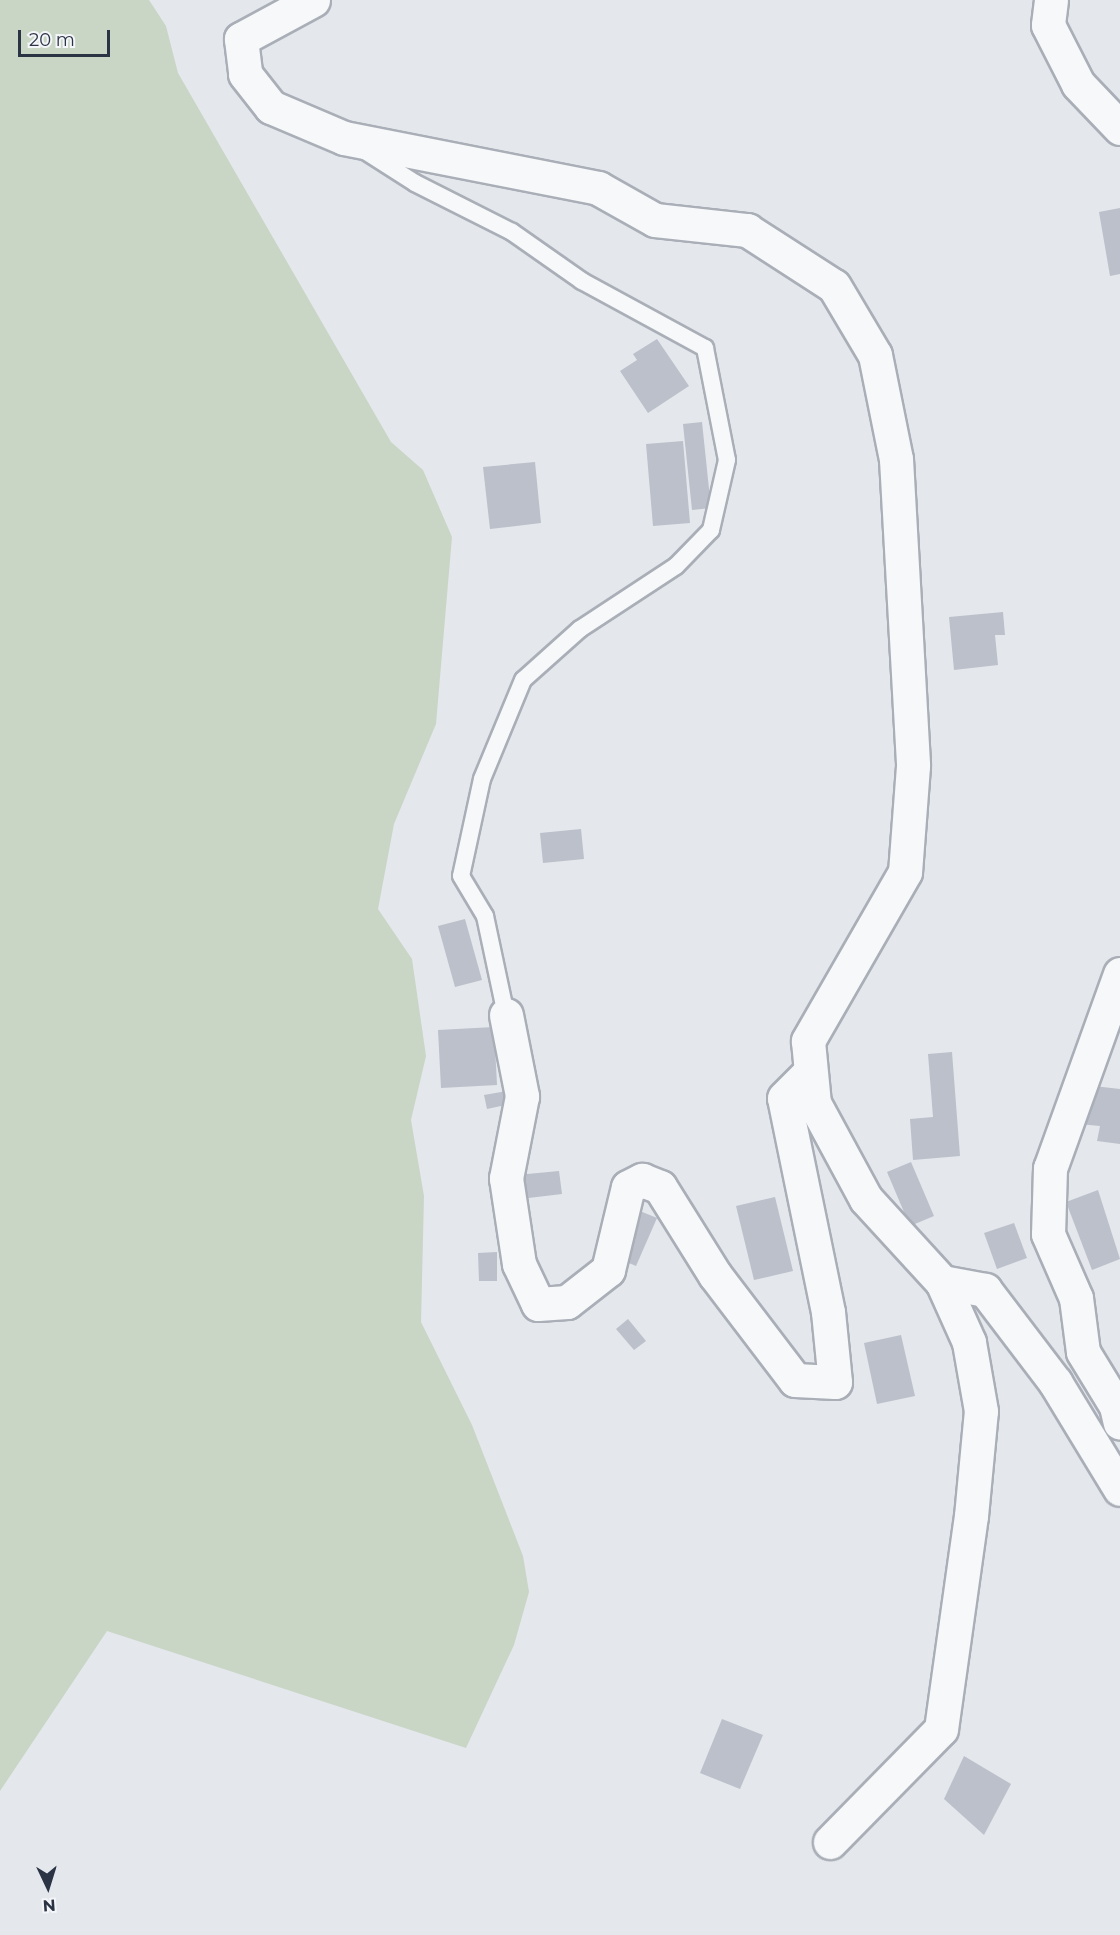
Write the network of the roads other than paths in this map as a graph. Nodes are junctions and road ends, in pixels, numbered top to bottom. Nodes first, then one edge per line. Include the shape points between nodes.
1 (312, 0) edge
2 (1051, 0) edge
3 (1120, 128) edge
4 (344, 138) junction
5 (1120, 974) edge
6 (506, 1015) joint
7 (809, 1073) junction
8 (942, 1282) junction
9 (1120, 1424) edge
10 (1120, 1489) edge
11 (830, 1842) dead end

1 - 4 street via 241,39 245,74 272,107
2 - 3 street via 1048,26 1078,84
4 - 6 lane via 415,183 512,232 582,281 705,348 727,460 711,530 676,566 580,629 523,680 482,779 461,876 485,916
4 - 7 street via 598,188 655,220 747,230 834,286 875,355 896,459 913,766 905,872 808,1041
5 - 9 street via 1050,1168 1048,1234 1076,1298 1083,1352 1116,1407
6 - 7 street via 522,1096 506,1178 519,1264 538,1304 567,1302 608,1270 628,1187 642,1180 660,1187 715,1275 795,1380 834,1383 828,1312 784,1098
7 - 8 street via 814,1103 866,1199
8 - 10 street via 985,1290 1055,1382
8 - 11 street via 969,1342 981,1411 971,1516 941,1729

